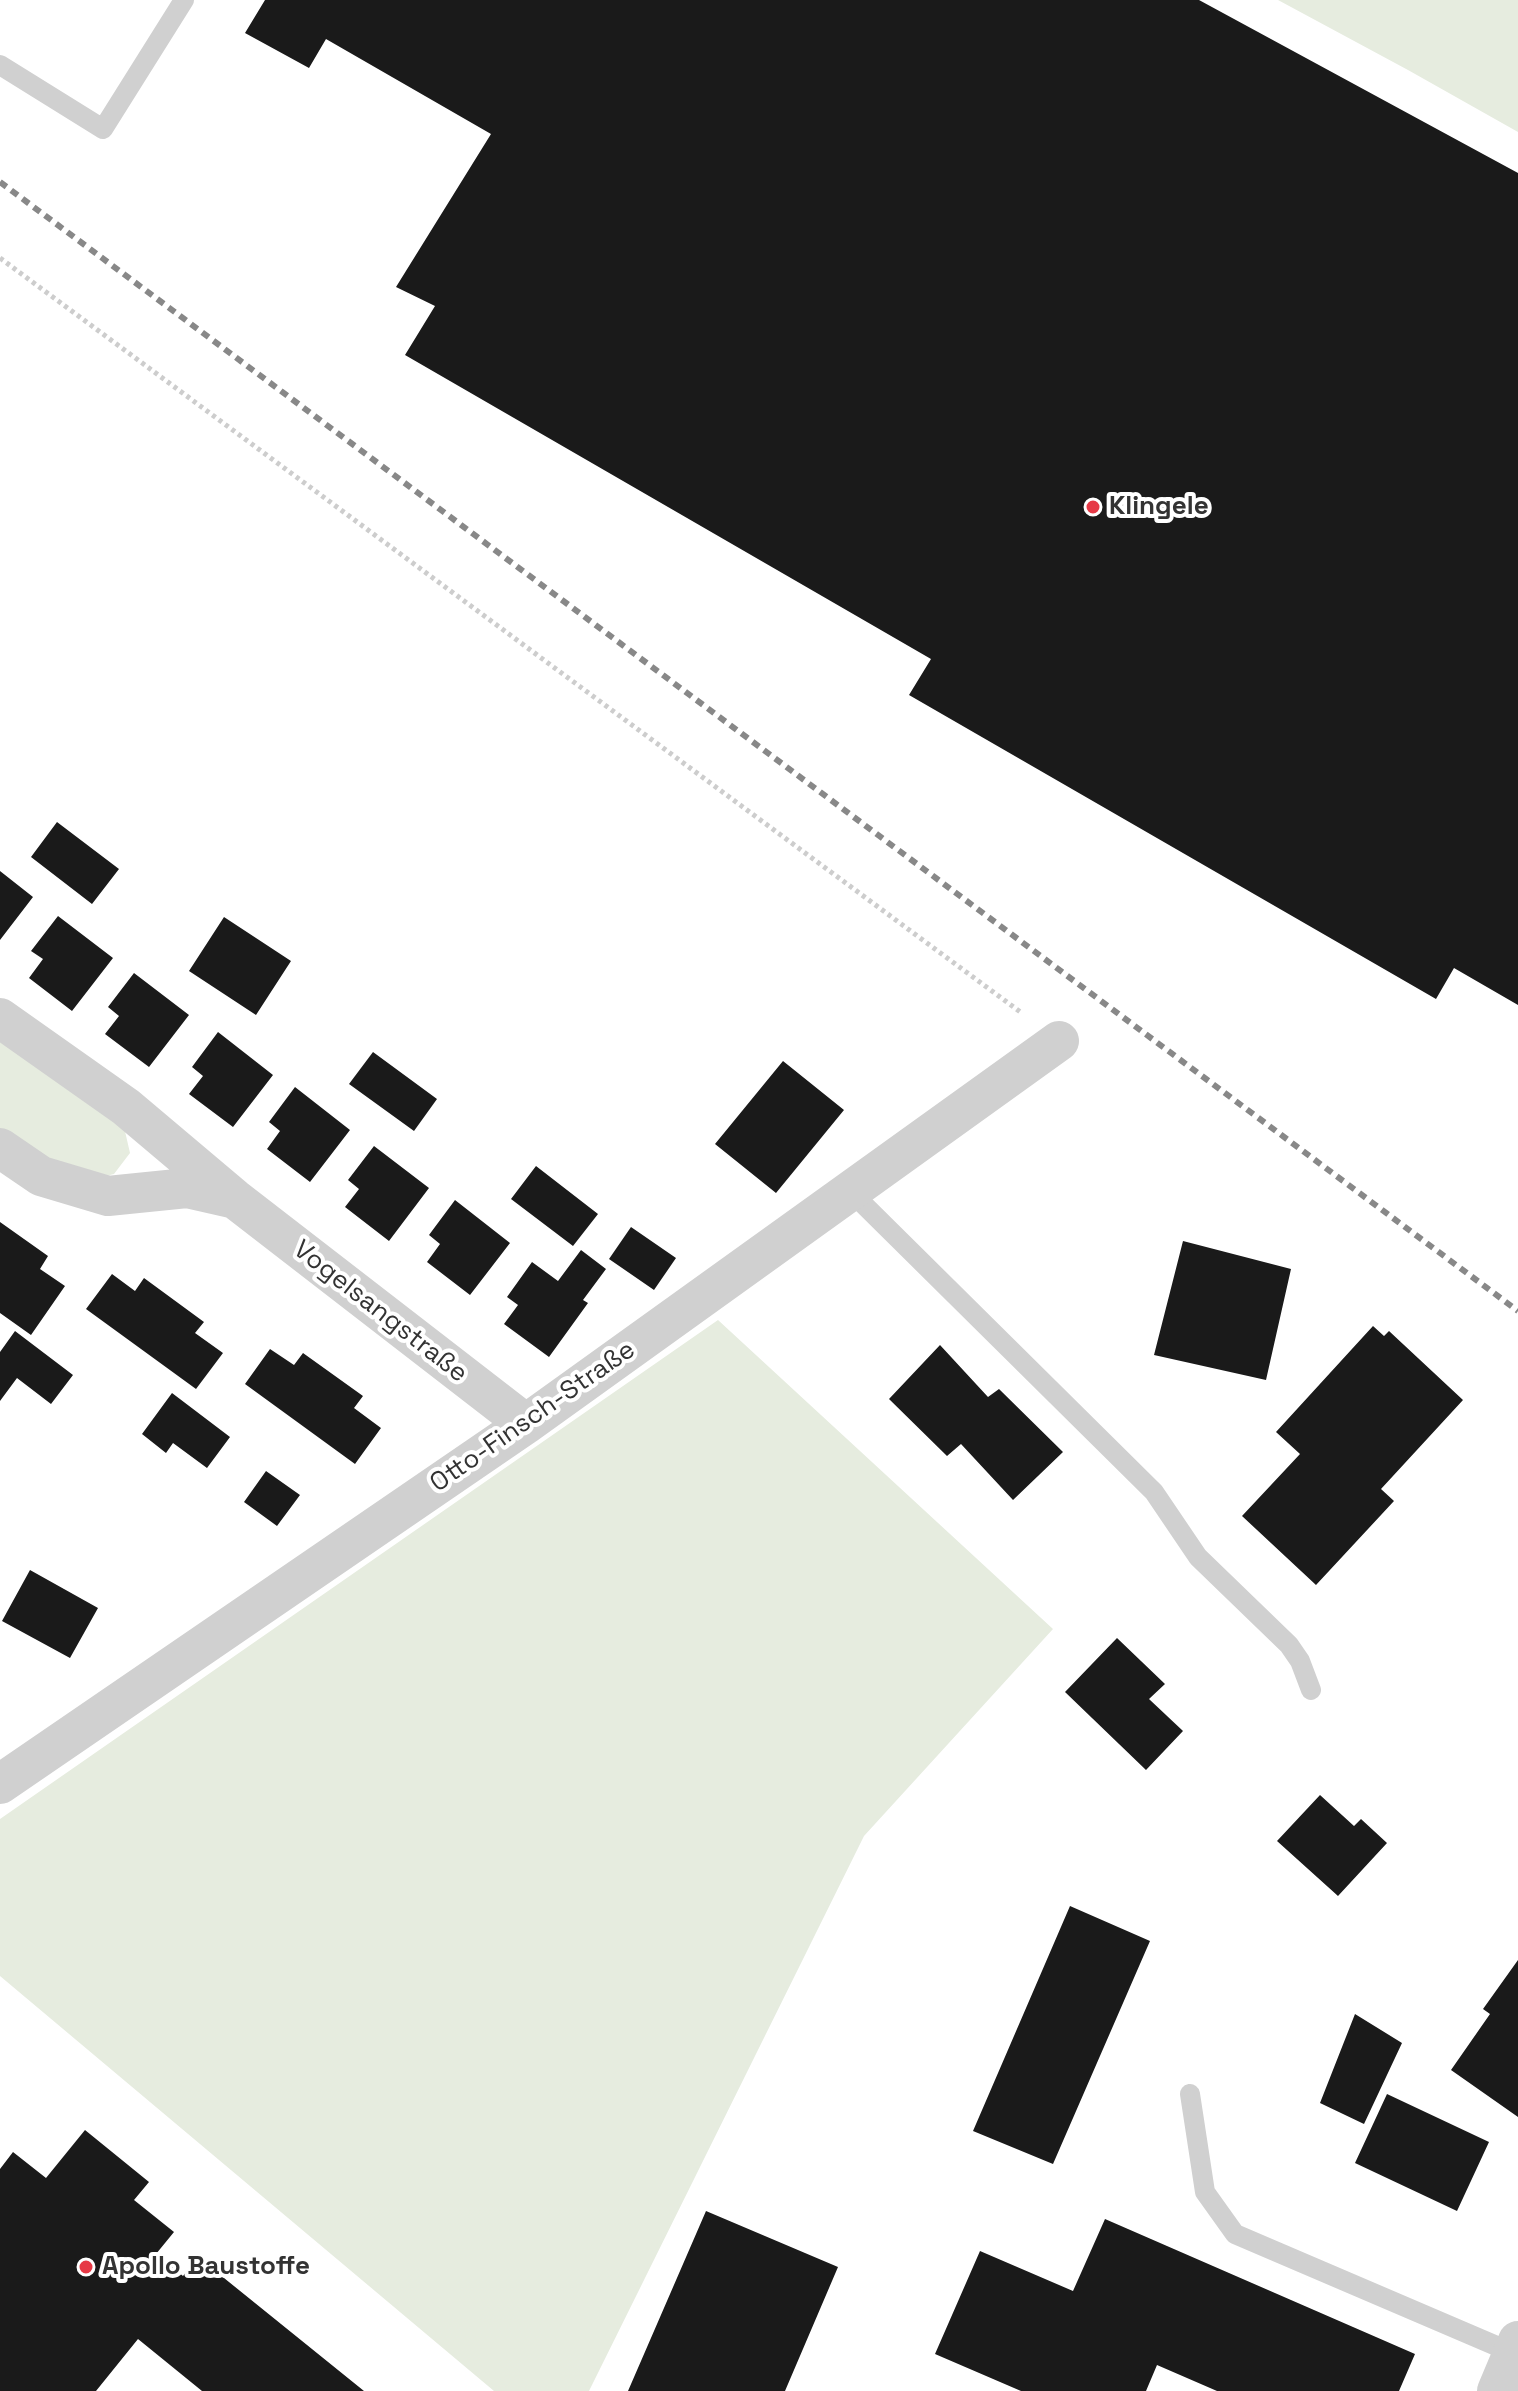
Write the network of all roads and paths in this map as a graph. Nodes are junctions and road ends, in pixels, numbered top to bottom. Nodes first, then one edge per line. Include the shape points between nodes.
1 (184, 0) edge
2 (0, 65) edge
3 (0, 258) edge
4 (0, 1018) edge
5 (1059, 1041) joint
6 (0, 1148) edge
7 (850, 1191) junction
8 (235, 1199) junction
9 (526, 1424) junction
10 (1311, 1690) dead end
11 (0, 1784) edge
12 (1190, 2094) dead end
13 (1515, 2347) edge
14 (1497, 2391) edge

1 - 2 lane via 103,129
3 - 5 path
4 - 8 street, Vogelsangstraße via 126,1107
5 - 7 street, Otto-Finsch-Straße
6 - 8 street, Vogelsangstraße via 41,1176 108,1196 187,1188
7 - 9 street, Otto-Finsch-Straße
7 - 10 lane via 1154,1492 1198,1557 1289,1645
8 - 9 street, Vogelsangstraße
9 - 11 street, Otto-Finsch-Straße
12 - 13 lane via 1205,2192 1235,2234
13 - 14 street

